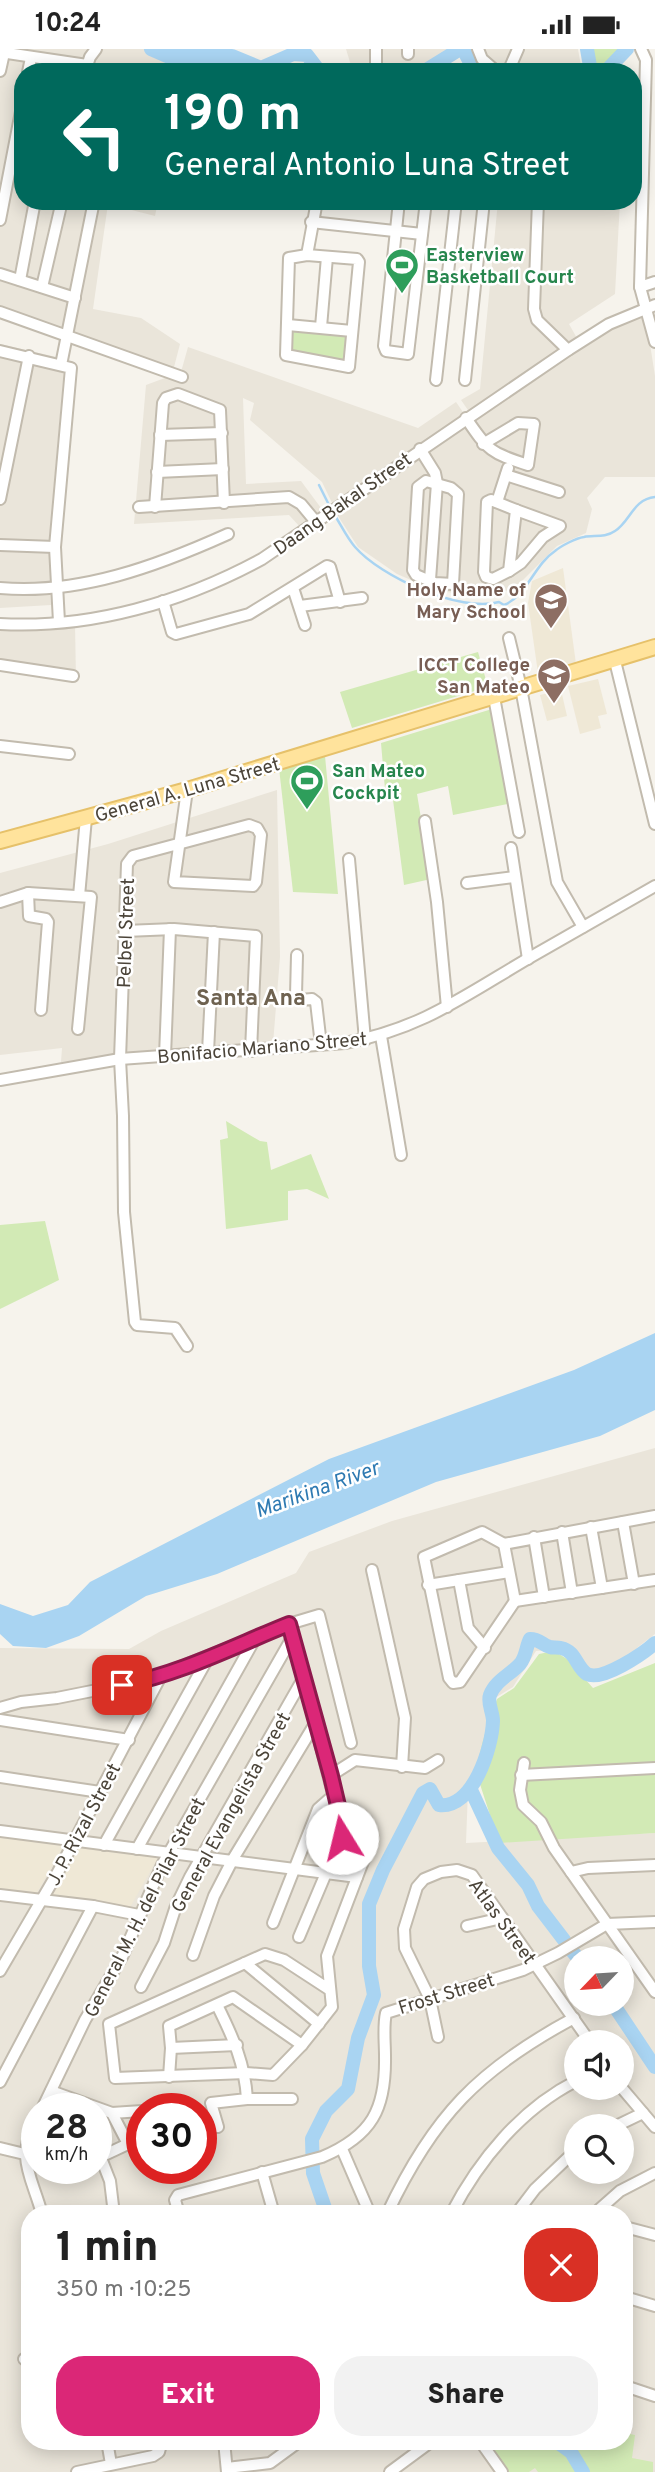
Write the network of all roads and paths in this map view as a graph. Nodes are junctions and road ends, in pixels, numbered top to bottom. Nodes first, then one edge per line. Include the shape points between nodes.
1 (2, 53) edge
2 (643, 53) edge
3 (31, 58) junction
4 (30, 63) edge
5 (50, 63) edge
6 (0, 71) edge
7 (642, 131) edge
8 (14, 147) edge
9 (33, 210) edge
10 (60, 210) edge
11 (92, 210) edge
12 (314, 210) edge
13 (397, 210) edge
14 (425, 210) edge
15 (455, 210) edge
16 (483, 210) edge
17 (538, 210) edge
18 (641, 210) edge
19 (0, 219) edge
20 (311, 222) junction
21 (396, 231) junction
22 (422, 234) junction
23 (307, 255) junction
24 (327, 257) junction
25 (0, 274) edge
26 (20, 280) junction
27 (655, 282) edge
28 (42, 287) junction
29 (640, 287) junction
30 (75, 299) junction
31 (650, 307) edge
32 (0, 312) edge
33 (288, 325) junction
34 (321, 327) junction
35 (352, 331) junction
36 (66, 333) junction
37 (655, 342) edge
38 (568, 350) junction
39 (0, 351) edge
40 (29, 356) junction
41 (61, 365) junction
42 (182, 377) dead end
43 (436, 380) dead end
44 (465, 380) dead end
45 (466, 418) junction
46 (222, 433) junction
47 (160, 435) junction
48 (483, 444) junction
49 (421, 449) junction
50 (511, 459) junction
51 (223, 469) junction
52 (157, 472) junction
53 (506, 475) junction
54 (437, 483) junction
55 (559, 492) dead end
56 (0, 499) edge
57 (497, 502) junction
58 (223, 503) junction
59 (139, 507) dead end
60 (155, 507) junction
61 (516, 510) junction
62 (316, 522) junction
63 (228, 534) dead end
64 (0, 545) edge
65 (55, 547) junction
66 (509, 571) junction
67 (430, 580) junction
68 (0, 588) edge
69 (57, 588) junction
70 (293, 588) junction
71 (362, 598) dead end
72 (163, 601) junction
73 (340, 602) junction
74 (300, 606) junction
75 (59, 622) junction
76 (0, 624) edge
77 (304, 625) dead end
78 (509, 638) dead end
79 (655, 647) edge
80 (615, 661) junction
81 (0, 665) edge
82 (73, 676) dead end
83 (521, 688) junction
84 (494, 697) junction
85 (0, 746) edge
86 (69, 754) dead end
87 (187, 790) junction
88 (652, 796) edge
89 (86, 818) junction
90 (425, 821) dead end
91 (655, 823) edge
92 (519, 832) dead end
93 (0, 841) edge
94 (178, 845) junction
95 (511, 848) dead end
96 (349, 859) dead end
97 (514, 877) junction
98 (467, 883) dead end
99 (655, 886) edge
100 (28, 893) junction
101 (79, 896) junction
102 (0, 902) edge
103 (583, 927) junction
104 (170, 929) junction
105 (125, 931) junction
106 (214, 932) junction
107 (297, 955) dead end
108 (528, 959) junction
109 (447, 1007) junction
110 (41, 1010) dead end
111 (78, 1029) dead end
112 (381, 1036) junction
113 (365, 1040) junction
114 (321, 1045) junction
115 (251, 1051) junction
116 (208, 1052) junction
117 (164, 1056) junction
118 (120, 1059) junction
119 (0, 1080) edge
120 (401, 1155) dead end
121 (187, 1346) dead end
122 (655, 1517) edge
123 (623, 1522) junction
124 (591, 1527) junction
125 (562, 1532) junction
126 (534, 1537) junction
127 (504, 1543) junction
128 (372, 1570) dead end
129 (509, 1572) junction
130 (459, 1580) junction
131 (655, 1580) edge
132 (634, 1584) junction
133 (428, 1585) junction
134 (602, 1588) junction
135 (572, 1593) junction
136 (544, 1597) junction
137 (515, 1601) junction
138 (289, 1624) junction
139 (293, 1636) junction
140 (256, 1637) junction
141 (485, 1648) junction
142 (208, 1658) junction
143 (162, 1674) junction
144 (304, 1677) junction
145 (0, 1708) edge
146 (0, 1720) edge
147 (316, 1722) junction
148 (129, 1739) junction
149 (351, 1743) dead end
150 (439, 1761) dead end
151 (524, 1763) dead end
152 (402, 1767) junction
153 (655, 1768) edge
154 (521, 1775) junction
155 (331, 1776) junction
156 (0, 1777) edge
157 (100, 1792) junction
158 (335, 1794) junction
159 (0, 1831) edge
160 (73, 1840) junction
161 (104, 1845) junction
162 (369, 1846) dead end
163 (137, 1849) junction
164 (169, 1852) junction
165 (203, 1856) junction
166 (233, 1859) junction
167 (655, 1865) edge
168 (296, 1867) junction
169 (327, 1872) junction
170 (570, 1872) junction
171 (358, 1877) junction
172 (0, 1895) edge
173 (41, 1901) junction
174 (93, 1906) junction
175 (139, 1915) junction
176 (502, 1918) junction
177 (655, 1922) edge
178 (273, 1923) dead end
179 (607, 1924) junction
180 (467, 1926) dead end
181 (299, 1937) dead end
182 (5, 1953) edge
183 (193, 1955) dead end
184 (245, 1963) junction
185 (536, 1965) junction
186 (0, 1971) edge
187 (651, 1981) edge
188 (141, 1987) dead end
189 (330, 1990) junction
190 (655, 1992) edge
191 (430, 1999) junction
192 (217, 2005) junction
193 (574, 2018) junction
194 (319, 2024) junction
195 (582, 2030) edge
196 (438, 2037) dead end
197 (237, 2045) junction
198 (302, 2045) junction
199 (171, 2048) junction
200 (246, 2073) junction
201 (169, 2077) junction
202 (0, 2082) edge
203 (564, 2088) edge
204 (51, 2091) joint
205 (57, 2093) edge
206 (247, 2099) junction
207 (292, 2099) dead end
208 (632, 2100) edge
209 (126, 2112) edge
210 (112, 2113) joint
211 (643, 2113) junction
212 (634, 2117) edge
213 (218, 2127) dead end
214 (655, 2127) edge
215 (126, 2140) edge
216 (0, 2148) edge
217 (342, 2149) junction
218 (21, 2154) edge
219 (564, 2161) edge
220 (262, 2172) junction
221 (655, 2173) edge
222 (33, 2184) edge
223 (110, 2184) edge
224 (39, 2205) edge
225 (113, 2205) edge
226 (176, 2205) edge
227 (271, 2205) edge
228 (366, 2205) edge
229 (392, 2205) edge
230 (457, 2205) edge
231 (523, 2205) edge
232 (604, 2205) edge
233 (633, 2229) edge
234 (655, 2235) edge
235 (633, 2299) edge
236 (655, 2306) edge
237 (633, 2389) edge
238 (655, 2396) edge
239 (109, 2450) edge
240 (160, 2450) edge
241 (226, 2450) edge
242 (288, 2450) edge
243 (420, 2450) edge
244 (486, 2450) edge
245 (111, 2464) junction
246 (227, 2470) edge
247 (77, 2472) edge
248 (390, 2472) edge
249 (502, 2472) edge

1 - 3 street
1 - 6 street
2 - 7 street
3 - 4 street
3 - 5 street
8 - 19 street
9 - 26 street
10 - 28 street
11 - 30 street
12 - 20 street
13 - 21 street
14 - 22 street
15 - 43 street
16 - 44 street
17 - 38 street via 534,309 537,320
18 - 29 street
20 - 21 street
20 - 23 street
21 - 22 street
21 - 22 street via 384,346 386,351 408,354
23 - 24 street
23 - 33 street via 290,257
24 - 34 street
24 - 35 street via 359,262
25 - 26 street
26 - 28 street
27 - 29 street
28 - 30 street
29 - 31 street
30 - 36 street
31 - 37 street
31 - 38 street, Daang Bakal Street via 609,324
32 - 36 street
33 - 34 street
33 - 35 street via 287,356 348,367
34 - 35 street
36 - 41 street
36 - 42 street
38 - 45 street, Daang Bakal Street
39 - 40 street
40 - 41 street
40 - 56 street
41 - 65 street via 71,368
45 - 48 street
45 - 49 street, Daang Bakal Street
46 - 47 street
46 - 47 street via 219,409 178,394 164,400
46 - 51 street
47 - 52 street
48 - 50 street
48 - 50 street via 518,423 534,424 530,464
49 - 54 street
49 - 62 street, Daang Bakal Street
50 - 53 street
51 - 52 street
51 - 58 street
52 - 60 street
53 - 55 street
53 - 57 street
54 - 67 street
54 - 67 street via 426,481 418,487 413,570
54 - 67 street via 458,493 454,583
57 - 61 street
57 - 66 street via 487,502 484,572 492,579
58 - 60 street
58 - 62 street via 289,497 302,504
59 - 60 street
61 - 66 street
61 - 66 street via 560,526
62 - 72 street, Daang Bakal Street via 234,575
63 - 69 street via 146,568
64 - 65 street
65 - 69 street
68 - 69 street
69 - 75 street
70 - 72 street via 249,614 176,634
70 - 73 street via 329,566
70 - 74 street
71 - 73 street
72 - 75 street, Daang Bakal Street via 122,613
73 - 74 street
74 - 77 street
75 - 76 street, Daang Bakal Street
78 - 83 street
79 - 80 main road, General A. Luna Street
80 - 83 main road, General A. Luna Street
80 - 88 street
81 - 82 street
83 - 84 main road, General A. Luna Street
83 - 103 street via 557,882
84 - 87 main road, General A. Luna Street
84 - 92 street
85 - 86 street
87 - 89 main road, General A. Luna Street
87 - 94 street, Pelbel Street
88 - 91 street
89 - 93 main road, General A. Luna Street
89 - 101 street
90 - 109 street
94 - 94 street, Pelbel Street via 249,825 257,828 261,835 256,882 247,887 174,883
94 - 105 street, Pelbel Street via 129,860
95 - 97 street
96 - 113 street
97 - 98 street
97 - 108 street
99 - 103 street, Bonifacio Mariano Street
100 - 101 street
100 - 102 street
100 - 110 street via 29,916 48,922
101 - 111 street via 92,899
103 - 108 street, Bonifacio Mariano Street
104 - 105 street
104 - 106 street
104 - 117 street
105 - 118 street, Pelbel Street
106 - 115 street via 253,934 258,939
106 - 116 street
107 - 114 street via 296,995 316,1002
108 - 109 street, Bonifacio Mariano Street
109 - 112 street, Bonifacio Mariano Street
112 - 113 street, Bonifacio Mariano Street
112 - 120 street
113 - 114 street, Bonifacio Mariano Street
114 - 115 street, Bonifacio Mariano Street
115 - 116 street, Bonifacio Mariano Street
116 - 117 street, Bonifacio Mariano Street
117 - 118 street, Bonifacio Mariano Street
118 - 119 street, Bonifacio Mariano Street
118 - 121 street, Pelbel Street via 124,1212 135,1322 175,1328
122 - 123 street
123 - 124 street
123 - 132 street
124 - 125 street
124 - 134 street
125 - 126 street
125 - 135 street
126 - 127 street
126 - 136 street
127 - 129 street
127 - 133 street via 482,1532 426,1554
128 - 152 street via 405,1718
129 - 130 street
129 - 137 street
130 - 133 street
130 - 141 street via 468,1628
131 - 132 street
132 - 134 street
133 - 141 street via 453,1683 460,1682
134 - 135 street
135 - 136 street
136 - 137 street
137 - 141 street
138 - 139 street
138 - 140 street
138 - 149 street via 319,1615
139 - 144 street
139 - 164 street, General M. H. del Pilar Street
140 - 142 street
140 - 163 street
142 - 143 street
142 - 161 street
143 - 145 street
143 - 148 street, J. P. Rizal Street
144 - 147 street
144 - 165 street, General Evangelista Street
146 - 148 street
147 - 155 street
147 - 166 street
148 - 157 street, J. P. Rizal Street
150 - 152 street via 429,1768
151 - 154 street
152 - 155 street via 355,1760
153 - 154 street
154 - 170 street via 523,1805 541,1822
155 - 158 street
156 - 157 street
157 - 160 street, J. P. Rizal Street
158 - 168 street via 318,1809
158 - 169 street via 343,1833
159 - 160 street
160 - 161 street
160 - 173 street, J. P. Rizal Street
161 - 163 street
162 - 171 street
163 - 164 street
164 - 165 street
164 - 175 street, General M. H. del Pilar Street
165 - 166 street
165 - 188 street, General Evangelista Street
166 - 168 street
166 - 183 street
167 - 170 street
168 - 169 street
168 - 178 street
169 - 171 street
169 - 181 street
170 - 179 street
171 - 189 street via 327,1956
172 - 173 street
173 - 174 street
173 - 182 street, J. P. Rizal Street
174 - 175 street
174 - 202 street
175 - 204 street, General M. H. del Pilar Street via 123,1955
176 - 180 street
176 - 185 street, Atlas Street
176 - 191 street, Atlas Street via 466,1872 441,1872 424,1879 417,1887 403,1938
177 - 179 street
179 - 185 street, Frost Street
179 - 187 street
182 - 186 street, J. P. Rizal Street
184 - 189 street via 273,1954
184 - 194 street
184 - 201 street via 109,2024 115,2078
185 - 191 street, Frost Street
185 - 193 street, Atlas Street
187 - 190 street
189 - 194 street via 332,2007
191 - 196 street, Atlas Street
191 - 217 street, Frost Street via 386,2013 386,2075 377,2115
192 - 197 street
192 - 198 street via 237,1998
192 - 199 street via 169,2025
193 - 195 street, Atlas Street
193 - 229 street via 529,2042 478,2081 424,2145
194 - 198 street
197 - 199 street
197 - 200 street
198 - 200 street via 273,2075
199 - 201 street
200 - 201 street
200 - 206 street
203 - 230 street via 537,2105 500,2141
204 - 205 street
206 - 207 street
206 - 213 street via 211,2102
208 - 211 street
209 - 210 street
210 - 215 street
211 - 212 street
211 - 214 street
216 - 218 street
217 - 220 street, Frost Street
217 - 228 street
219 - 231 street
220 - 226 street, Frost Street via 178,2195
220 - 227 street
221 - 232 street
222 - 224 street
223 - 225 street
233 - 234 street
235 - 236 street
237 - 238 street
239 - 245 street
240 - 245 street via 153,2456
241 - 246 street
242 - 246 street via 270,2463
243 - 248 street
244 - 249 street
245 - 247 street

